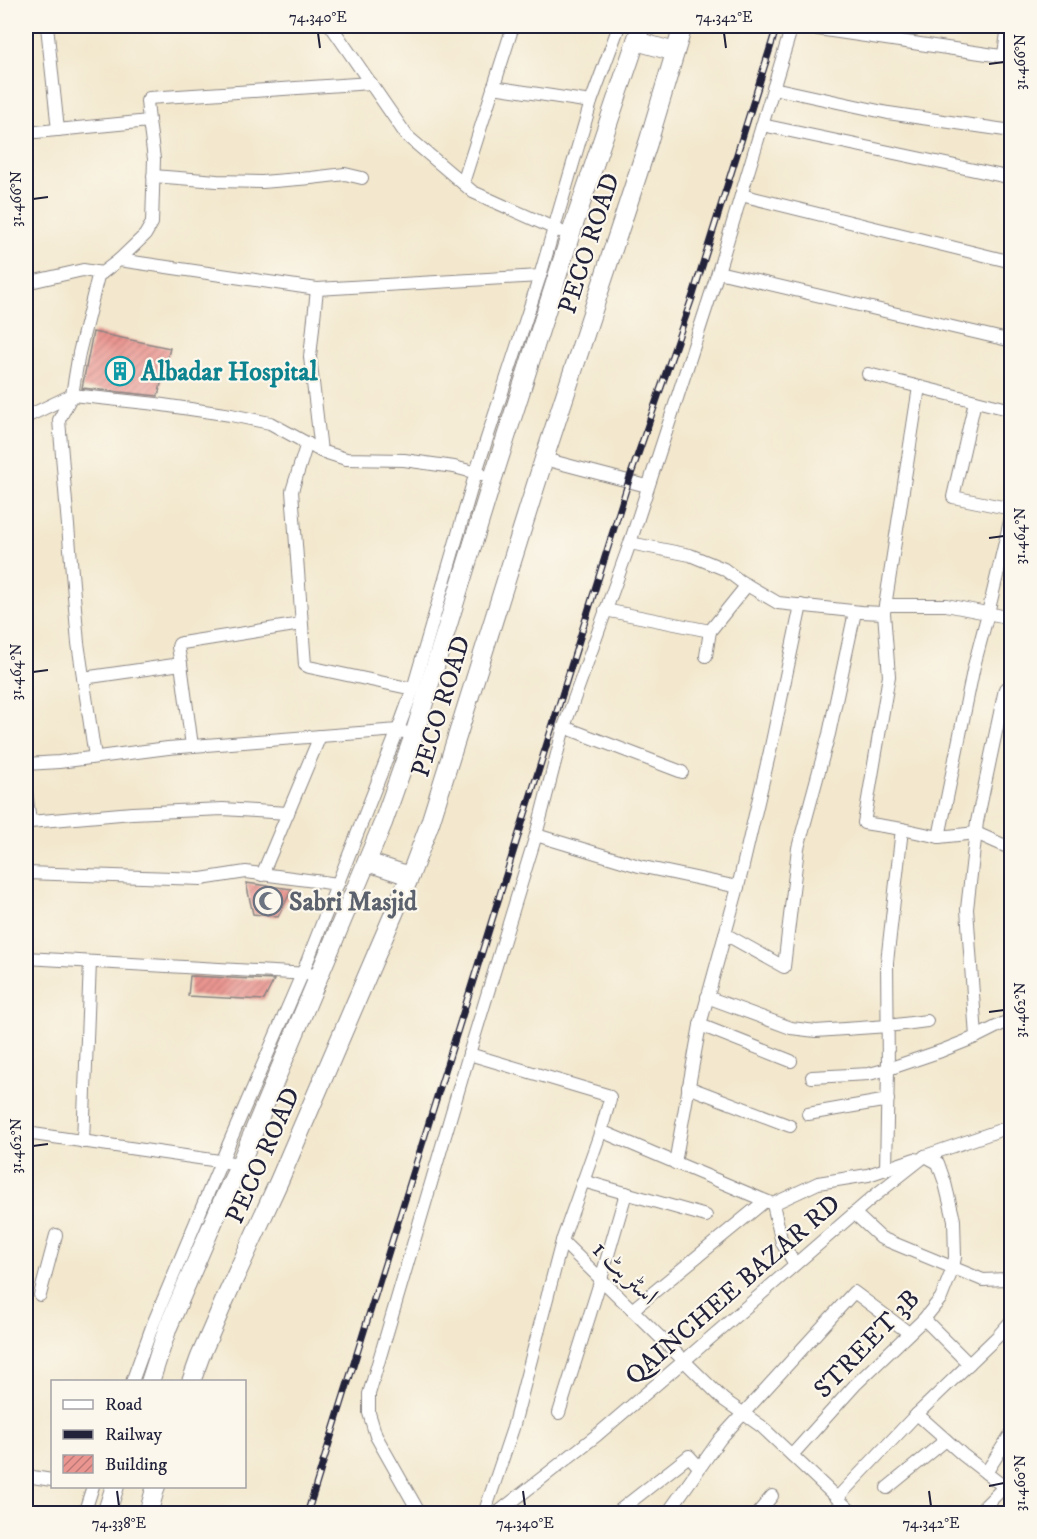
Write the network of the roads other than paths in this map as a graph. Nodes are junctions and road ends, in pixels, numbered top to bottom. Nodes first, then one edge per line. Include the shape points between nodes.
1 (47, 26) edge
2 (330, 26) edge
3 (513, 26) edge
4 (616, 26) edge
5 (683, 26) edge
6 (792, 26) edge
7 (798, 26) edge
8 (1008, 26) edge
9 (639, 33) edge
10 (675, 52) junction
11 (370, 83) junction
12 (493, 87) junction
13 (773, 88) junction
14 (591, 102) junction
15 (148, 122) junction
16 (762, 125) junction
17 (58, 130) junction
18 (1011, 131) edge
19 (26, 133) edge
20 (153, 176) junction
21 (362, 178) dead end
22 (1011, 178) edge
23 (463, 183) junction
24 (741, 195) junction
25 (562, 232) junction
26 (119, 260) junction
27 (1011, 262) edge
28 (718, 272) junction
29 (102, 273) junction
30 (540, 276) junction
31 (26, 283) edge
32 (317, 289) junction
33 (1011, 341) edge
34 (868, 374) dead end
35 (919, 387) junction
36 (72, 394) junction
37 (975, 401) junction
38 (1011, 410) edge
39 (26, 417) edge
40 (307, 443) junction
41 (321, 452) junction
42 (544, 459) junction
43 (484, 475) junction
44 (647, 486) junction
45 (1011, 511) edge
46 (630, 543) junction
47 (747, 585) junction
48 (801, 605) junction
49 (884, 609) junction
50 (605, 610) junction
51 (855, 612) junction
52 (988, 614) junction
53 (1011, 618) edge
54 (301, 624) junction
55 (710, 631) junction
56 (706, 656) dead end
57 (181, 664) junction
58 (83, 678) junction
59 (413, 689) junction
60 (1011, 690) edge
61 (564, 727) junction
62 (406, 733) junction
63 (320, 736) junction
64 (192, 746) junction
65 (95, 757) junction
66 (26, 764) edge
67 (682, 772) dead end
68 (26, 791) edge
69 (288, 813) junction
70 (902, 829) junction
71 (976, 833) junction
72 (536, 835) junction
73 (939, 837) junction
74 (1011, 849) edge
75 (368, 862) junction
76 (26, 873) edge
77 (262, 875) junction
78 (410, 876) junction
79 (338, 884) junction
80 (738, 887) junction
81 (725, 934) junction
82 (26, 958) edge
83 (90, 962) junction
84 (311, 974) junction
85 (707, 997) junction
86 (1011, 1019) edge
87 (927, 1021) dead end
88 (700, 1025) junction
89 (888, 1026) junction
90 (976, 1037) junction
91 (469, 1054) junction
92 (791, 1060) dead end
93 (888, 1069) junction
94 (812, 1077) dead end
95 (688, 1087) junction
96 (888, 1100) junction
97 (808, 1114) dead end
98 (790, 1126) dead end
99 (1011, 1126) edge
100 (601, 1131) junction
101 (26, 1134) edge
102 (83, 1142) junction
103 (925, 1156) junction
104 (220, 1161) junction
105 (675, 1163) junction
106 (240, 1164) junction
107 (886, 1169) junction
108 (583, 1181) junction
109 (626, 1193) junction
110 (769, 1202) junction
111 (854, 1213) junction
112 (706, 1216) dead end
113 (56, 1235) dead end
114 (562, 1240) junction
115 (795, 1264) junction
116 (953, 1268) junction
117 (1006, 1279) dead end
118 (601, 1280) junction
119 (40, 1295) dead end
120 (632, 1310) junction
121 (924, 1319) junction
122 (1011, 1320) edge
123 (909, 1333) junction
124 (685, 1360) junction
125 (969, 1364) junction
126 (133, 1380) edge
127 (151, 1380) edge
128 (192, 1380) edge
129 (559, 1413) dead end
130 (743, 1413) junction
131 (917, 1414) junction
132 (1011, 1432) edge
133 (946, 1440) junction
134 (792, 1455) junction
135 (699, 1467) junction
136 (986, 1473) junction
137 (26, 1476) edge
138 (51, 1480) edge
139 (90, 1488) edge
140 (98, 1488) edge
141 (155, 1488) edge
142 (887, 1488) dead end
143 (114, 1490) edge
144 (1008, 1490) edge
145 (772, 1496) dead end
146 (837, 1498) junction
147 (847, 1511) edge
148 (84, 1514) edge
149 (105, 1514) edge
150 (148, 1514) edge
151 (420, 1514) edge
152 (484, 1514) edge
153 (496, 1514) edge
154 (615, 1514) edge
155 (667, 1514) edge
156 (757, 1514) edge
157 (977, 1514) edge

1 - 17 street
2 - 11 street
3 - 12 street
4 - 14 street
5 - 10 main road, PECO ROAD
6 - 13 street
7 - 8 street via 1001,56
9 - 10 main road
9 - 25 main road, PECO ROAD
10 - 42 main road, PECO ROAD
11 - 15 street via 149,98
11 - 23 street via 408,136
12 - 14 street
12 - 23 street
13 - 16 street
13 - 18 street via 888,113
14 - 25 street
15 - 17 street
15 - 20 street
16 - 22 street
16 - 24 street
17 - 19 street
20 - 21 street via 262,182 345,174
20 - 26 street via 152,223
23 - 25 street via 473,192
24 - 27 street
24 - 28 street
25 - 30 street
25 - 43 main road, PECO ROAD
26 - 29 street
26 - 32 street
28 - 33 street
28 - 44 street
29 - 31 street via 83,270
29 - 36 street via 98,276
30 - 32 street
30 - 43 street
32 - 41 street via 310,357
34 - 35 street
35 - 37 street
35 - 49 street
36 - 39 street
36 - 40 street via 270,423
36 - 58 street via 59,420
37 - 38 street
37 - 45 street via 953,497
40 - 41 street
40 - 54 street via 292,491
41 - 43 street via 346,459 404,460 454,467
42 - 44 street
42 - 78 main road, PECO ROAD
43 - 59 street
43 - 62 main road, PECO ROAD
44 - 46 street
45 - 52 street
46 - 47 street via 690,555 724,569
46 - 50 street
47 - 48 street via 778,603
47 - 55 street
48 - 51 street
48 - 80 street
49 - 51 street
49 - 52 street via 946,605
49 - 70 street via 889,676 864,823
50 - 55 street
50 - 61 street
51 - 81 street via 829,734 798,848 784,967
52 - 53 street
52 - 73 street
54 - 57 street via 182,642 178,646
54 - 59 street via 305,665
55 - 56 street
57 - 58 street
57 - 64 street
58 - 65 street
59 - 62 street
60 - 71 street via 1005,689
61 - 67 street
61 - 72 street
62 - 63 street
62 - 75 main road, PECO ROAD via 383,823
62 - 79 street
63 - 64 street
63 - 69 street
64 - 65 street
65 - 66 street
68 - 69 street via 30,822 223,809
69 - 77 street
70 - 73 street
70 - 89 street via 887,962
71 - 73 street
71 - 74 street
71 - 90 street via 967,909
72 - 80 street via 639,866
72 - 91 street
75 - 78 main road
75 - 84 main road, PECO ROAD
76 - 77 street via 201,879 246,872
77 - 79 street
78 - 128 main road, PECO ROAD
79 - 84 street
80 - 81 street
81 - 85 street
82 - 83 street
83 - 84 street
83 - 102 street
84 - 104 street
84 - 106 main road, PECO ROAD
85 - 88 street
85 - 89 street via 791,1028 816,1031
86 - 90 street
87 - 89 street
88 - 92 street
88 - 95 street
89 - 93 street
90 - 93 street
91 - 100 street via 607,1095 610,1099
91 - 151 street via 369,1394 369,1413 376,1436
93 - 94 street
93 - 96 street
95 - 98 street
95 - 105 street
96 - 97 street
96 - 107 street
99 - 103 street, QAINCHEE BAZAR RD
100 - 105 street
100 - 108 street
101 - 102 street
102 - 104 street
103 - 107 street
103 - 111 street, QAINCHEE BAZAR RD
103 - 116 street, STREET 3B via 938,1163 945,1183 954,1220
104 - 106 street
104 - 126 street
105 - 110 street
106 - 127 main road, PECO ROAD via 168,1327
107 - 110 street via 868,1176 818,1183
108 - 109 street
108 - 114 street
109 - 112 street
109 - 118 street
110 - 115 street via 782,1244
110 - 120 street
111 - 115 street, QAINCHEE BAZAR RD
111 - 116 street via 881,1238
113 - 119 street
114 - 118 street, اسٹریٹ 1
114 - 152 street via 513,1428
115 - 124 street, QAINCHEE BAZAR RD
116 - 117 street via 983,1280
116 - 121 street, STREET 3B via 940,1298
118 - 120 street, اسٹریٹ 1
118 - 129 street
120 - 124 street, اسٹریٹ 1
121 - 123 street, STREET 3B
121 - 125 street
122 - 125 street
123 - 130 street via 855,1292
123 - 134 street, STREET 3B
124 - 130 street, اسٹریٹ 1 via 724,1400
124 - 153 street, QAINCHEE BAZAR RD
125 - 131 street
130 - 134 street, اسٹریٹ 1
130 - 135 street
131 - 133 street
131 - 146 street
132 - 136 street
133 - 136 street
133 - 142 street
134 - 146 street, اسٹریٹ 1
135 - 154 street via 689,1456
135 - 155 street
136 - 144 street
137 - 138 street
139 - 148 street
140 - 143 street
141 - 150 main road
143 - 149 main road
144 - 157 street
145 - 156 street
146 - 147 street, اسٹریٹ 1

